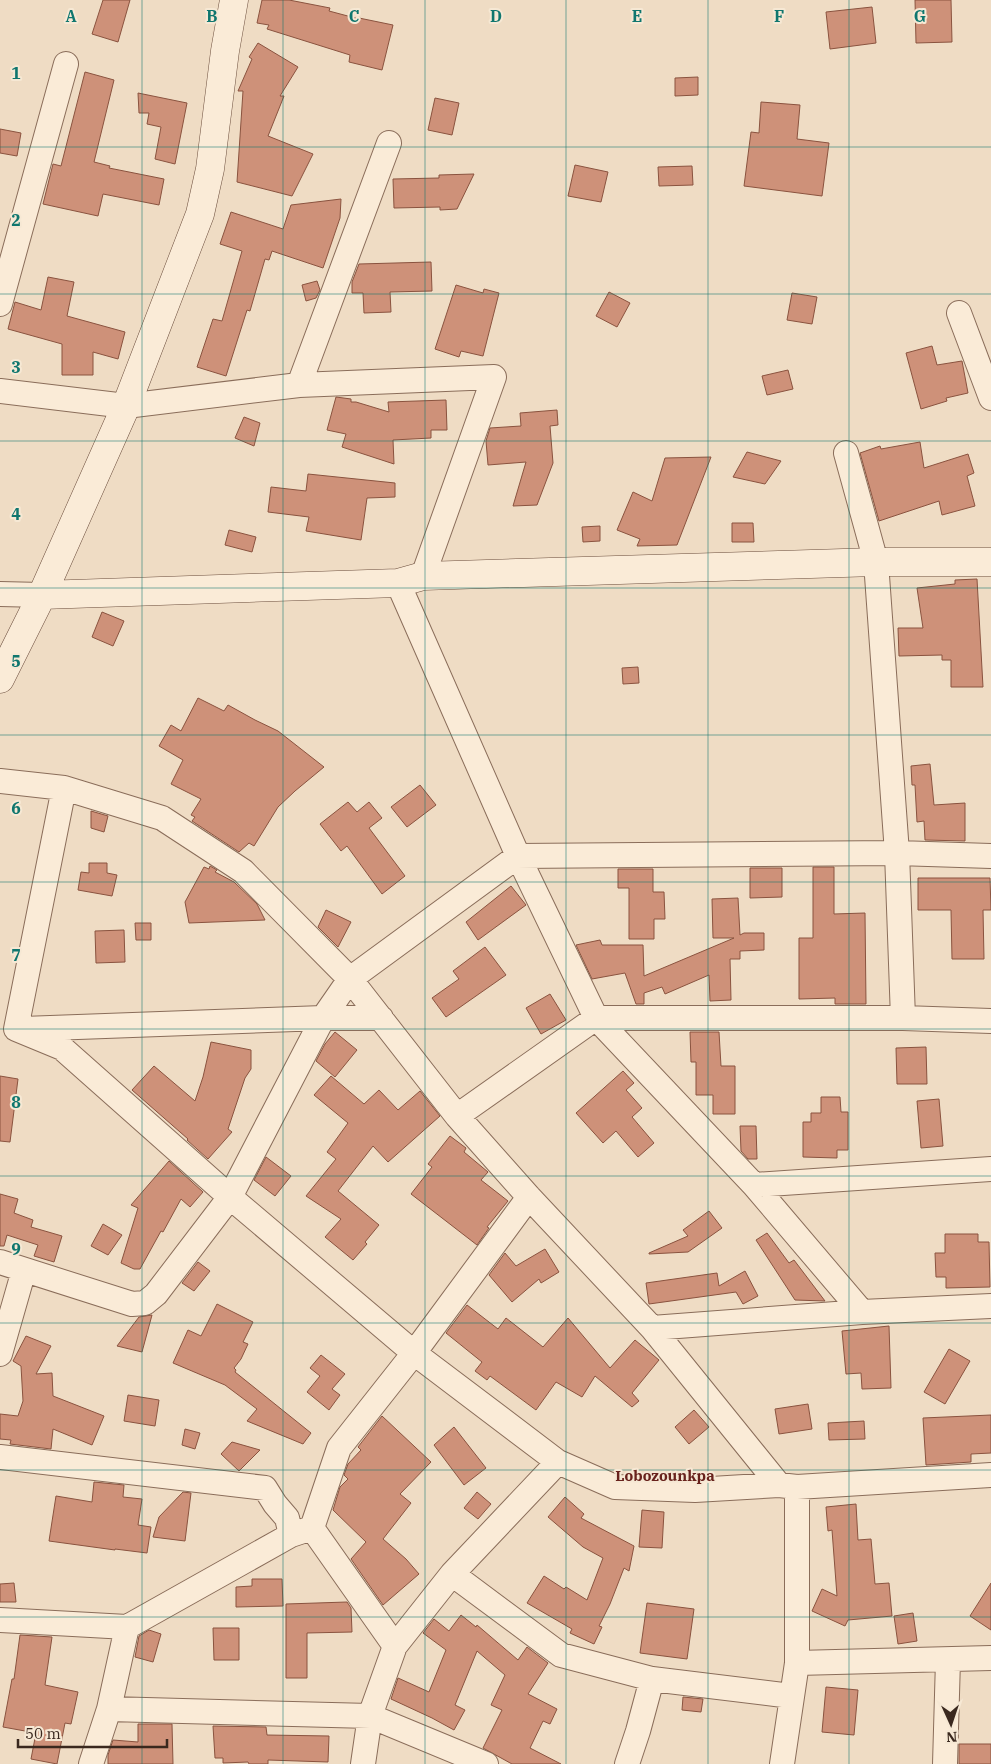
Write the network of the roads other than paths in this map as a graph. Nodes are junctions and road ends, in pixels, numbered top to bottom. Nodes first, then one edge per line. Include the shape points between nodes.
1 (234, 0) edge
2 (66, 64) dead end
3 (389, 143) dead end
4 (0, 304) edge
5 (959, 313) dead end
6 (300, 385) junction
7 (0, 391) edge
8 (991, 398) edge
9 (126, 406) junction
10 (846, 453) dead end
11 (876, 562) junction
12 (991, 562) edge
13 (410, 579) junction
14 (0, 594) edge
15 (42, 595) junction
16 (0, 679) edge
17 (0, 781) edge
18 (64, 788) junction
19 (897, 853) junction
20 (518, 856) junction
21 (991, 856) edge
22 (350, 978) junction
23 (324, 1018) junction
24 (381, 1018) junction
25 (596, 1018) junction
26 (903, 1018) junction
27 (991, 1021) edge
28 (5, 1028) edge
29 (457, 1116) junction
30 (991, 1169) edge
31 (754, 1185) junction
32 (230, 1197) junction
33 (529, 1197) junction
34 (0, 1262) edge
35 (24, 1270) junction
36 (991, 1306) edge
37 (862, 1312) junction
38 (652, 1328) junction
39 (414, 1353) junction
40 (0, 1354) edge
41 (0, 1457) edge
42 (558, 1462) junction
43 (991, 1475) edge
44 (788, 1486) junction
45 (301, 1532) junction
46 (452, 1574) junction
47 (0, 1620) edge
48 (127, 1627) junction
49 (395, 1646) junction
50 (991, 1658) edge
51 (948, 1660) junction
52 (797, 1664) junction
53 (652, 1679) junction
54 (791, 1696) junction
55 (109, 1709) junction
56 (370, 1716) junction
57 (91, 1764) edge
58 (363, 1764) edge
59 (486, 1764) edge
60 (627, 1764) edge
61 (782, 1764) edge
62 (945, 1764) edge

1 - 9 street via 210,169 200,214
2 - 4 street
3 - 6 street
5 - 8 street
6 - 9 street
6 - 13 street via 494,377
7 - 9 street
9 - 15 street
10 - 11 street
11 - 12 street
11 - 13 street
11 - 19 street
13 - 15 street
13 - 20 street
14 - 15 street
15 - 16 street
17 - 18 street
18 - 22 street via 162,818 244,871
18 - 28 street
19 - 20 street
19 - 21 street
19 - 26 street
20 - 22 street
20 - 25 street
22 - 23 street
22 - 24 street
23 - 24 street
23 - 28 street
23 - 32 street
24 - 29 street
25 - 26 street
25 - 29 street
25 - 31 street
26 - 27 street
28 - 32 street via 62,1048
29 - 33 street
30 - 31 street
31 - 37 street
32 - 35 street via 156,1294 145,1303 132,1304
32 - 39 street
33 - 38 street
33 - 39 street
34 - 35 street
35 - 40 street
36 - 37 street
37 - 38 street
38 - 44 street
39 - 42 street
39 - 45 street via 339,1448
41 - 45 street via 265,1488
42 - 44 street via 615,1488 696,1490
42 - 46 street
43 - 44 street
44 - 52 street
45 - 48 street
45 - 49 street
46 - 49 street
46 - 53 street via 561,1655
47 - 48 street
48 - 55 street
49 - 56 street
50 - 51 street
51 - 52 street
51 - 62 street
52 - 54 street
53 - 54 street
53 - 60 street
54 - 61 street
55 - 56 street
55 - 57 street
56 - 58 street
56 - 59 street

